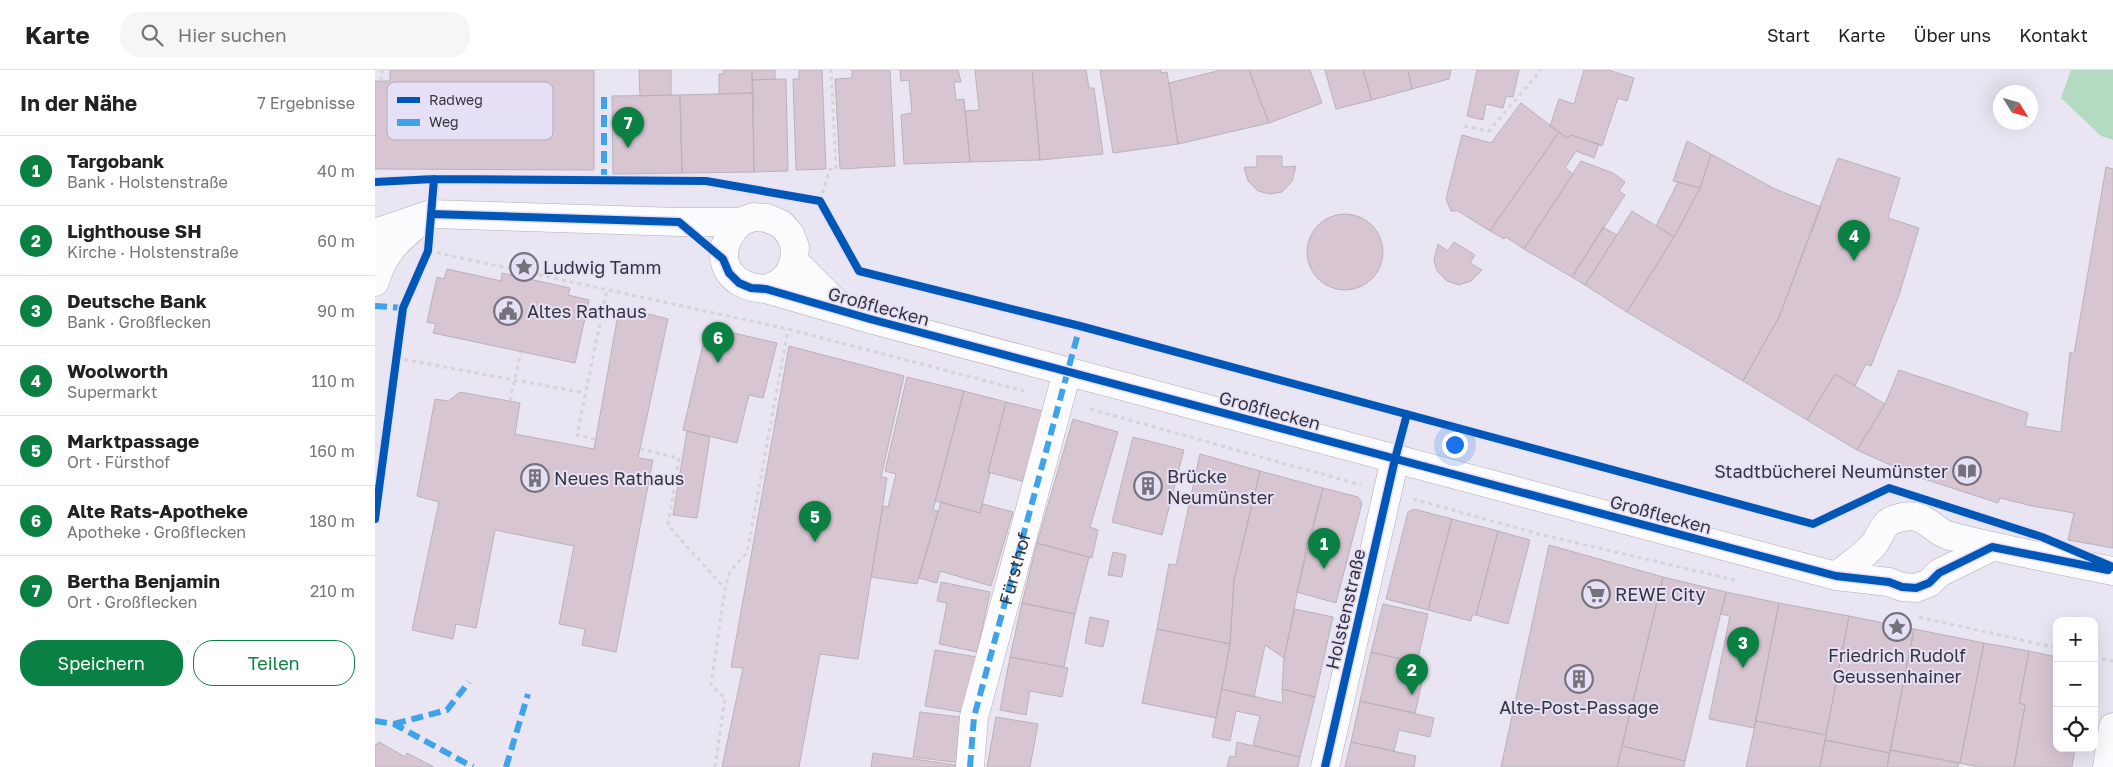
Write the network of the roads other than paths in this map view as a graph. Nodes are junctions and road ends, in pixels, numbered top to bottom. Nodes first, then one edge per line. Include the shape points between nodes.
1 (431, 214) junction
2 (679, 222) junction
3 (739, 222) junction
4 (375, 233) edge
5 (723, 260) junction
6 (795, 262) junction
7 (375, 282) edge
8 (766, 289) junction
9 (845, 313) junction
10 (1067, 372) junction
11 (1395, 458) junction
12 (1940, 533) junction
13 (1874, 544) junction
14 (1992, 547) junction
15 (2113, 571) edge
16 (1939, 573) junction
17 (1836, 576) junction
18 (1889, 582) junction
19 (2113, 727) edge
20 (970, 767) edge
21 (1325, 767) edge
22 (2107, 767) edge

1 - 2 street
1 - 4 street
1 - 7 street via 397,240 380,266
2 - 3 street
2 - 5 street, Großflecken
3 - 5 street via 724,246
3 - 6 street via 753,217 781,224 795,247
5 - 8 street, Großflecken via 739,283
6 - 8 street via 789,274
6 - 9 street, Großflecken
8 - 9 street, Großflecken
9 - 10 street, Großflecken
10 - 11 street, Großflecken
10 - 20 street, Fürsthof via 974,717
11 - 17 street, Großflecken
11 - 21 street, Holstenstraße
12 - 13 street via 1931,523 1904,516 1885,526
12 - 14 street
12 - 16 street via 1945,546 1945,560
13 - 17 street
13 - 18 street via 1879,572
14 - 15 street
14 - 16 street, Großflecken
16 - 18 street, Großflecken via 1929,583 1916,588
17 - 18 street, Großflecken
19 - 22 street

